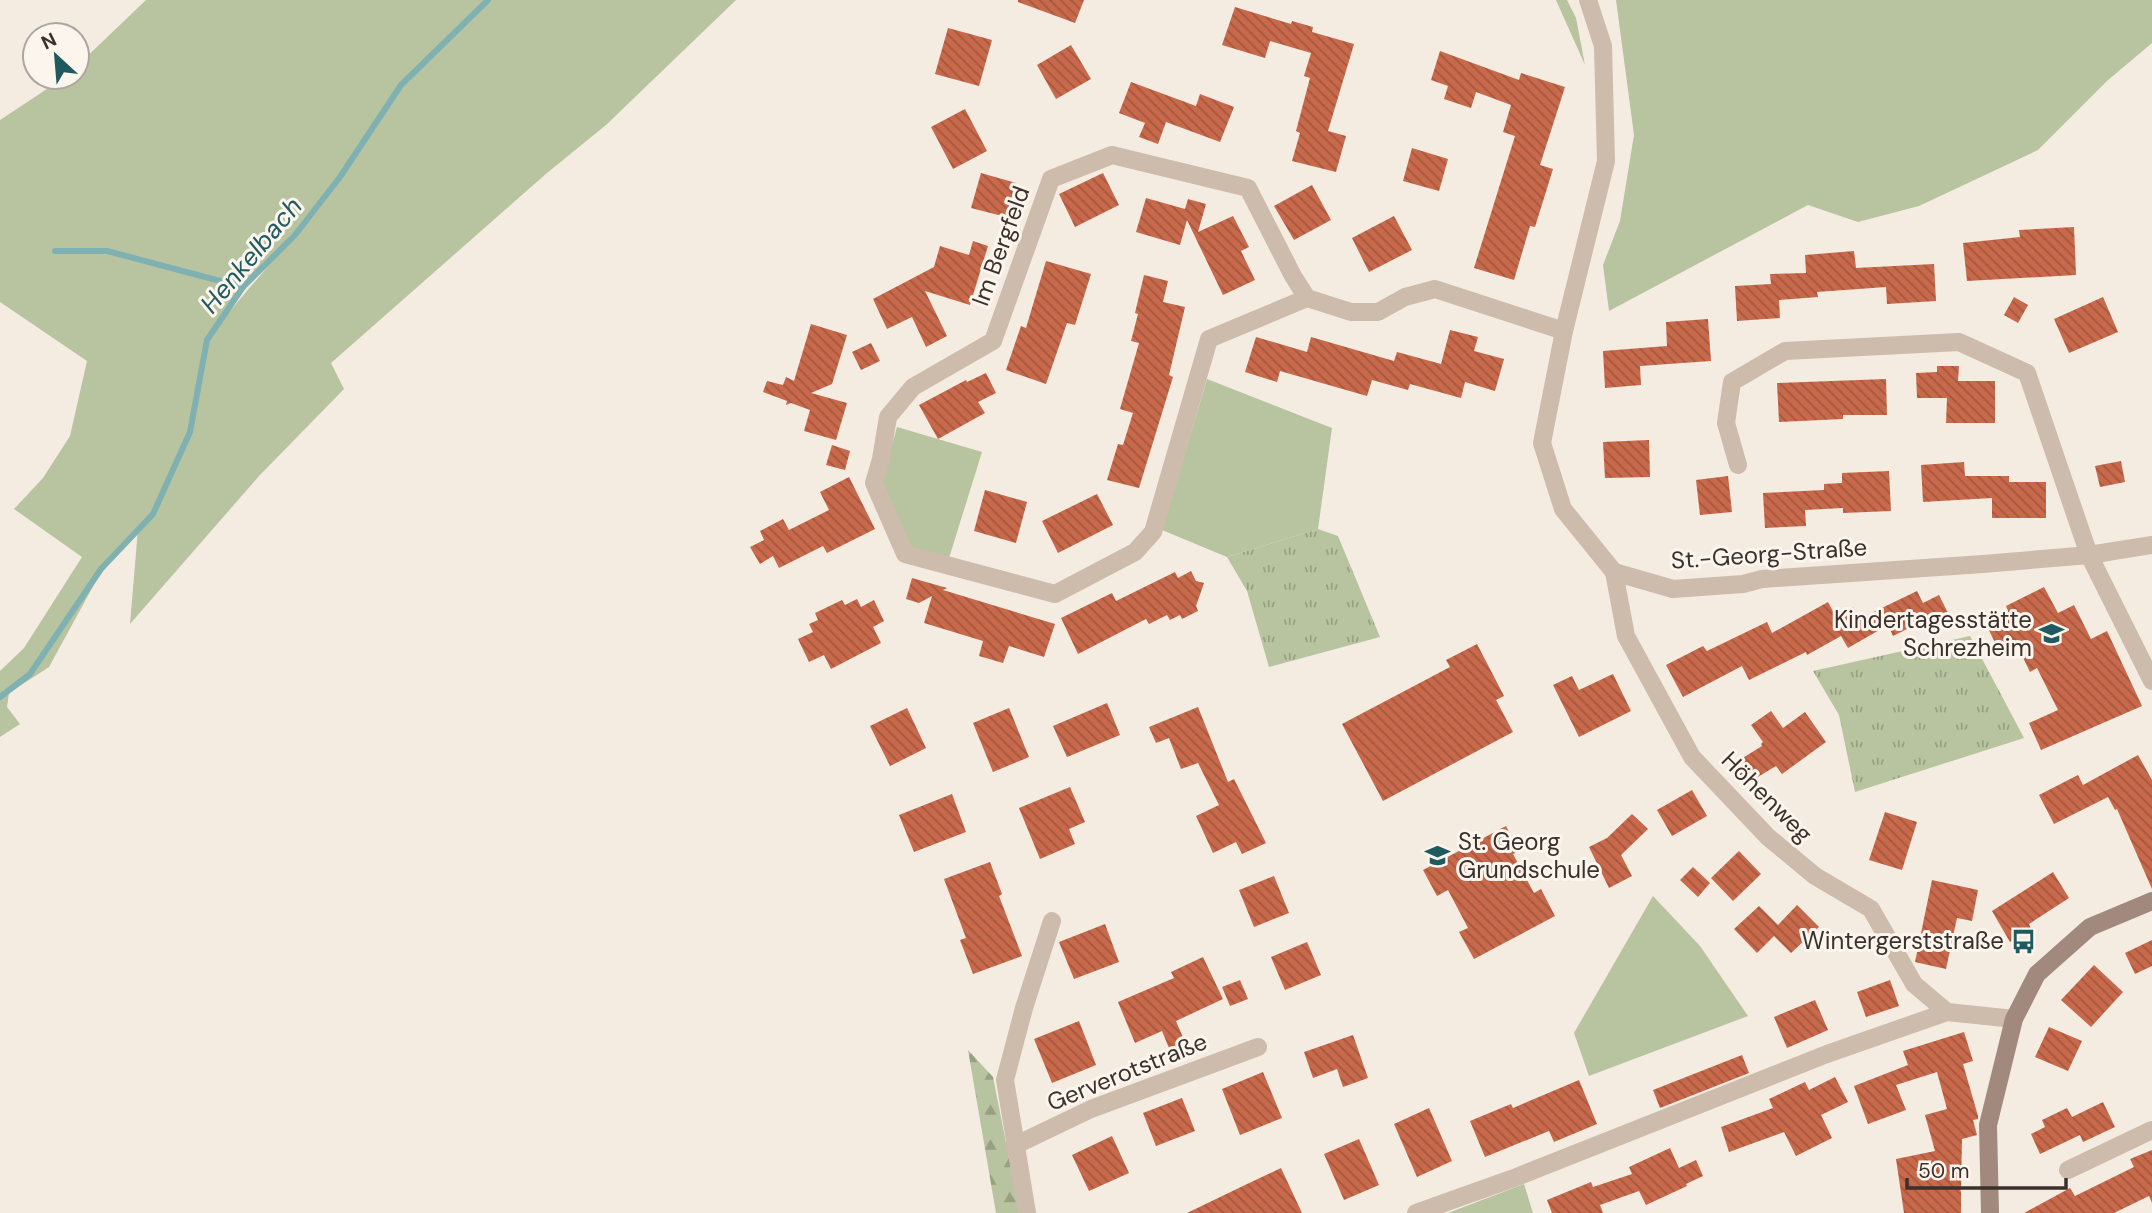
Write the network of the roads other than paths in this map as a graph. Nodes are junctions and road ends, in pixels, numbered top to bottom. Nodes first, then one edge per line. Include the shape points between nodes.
1 (1588, 0) edge
2 (1307, 298) junction
3 (1564, 331) junction
4 (1738, 465) dead end
5 (2152, 545) edge
6 (2089, 555) junction
7 (1614, 572) junction
8 (2152, 681) edge
9 (2152, 901) edge
10 (1052, 921) dead end
11 (1947, 1012) junction
12 (2014, 1019) junction
13 (1258, 1047) dead end
14 (2152, 1130) edge
15 (1014, 1146) junction
16 (2068, 1170) dead end
17 (1027, 1213) edge
18 (1416, 1213) edge
19 (1990, 1213) edge

1 - 3 street via 1603,46 1606,161
2 - 2 street, Im Bergfeld via 1209,340 1153,532 1135,552 1055,594 905,554 874,483 888,417 913,387 993,341 1051,179 1112,155 1248,188
2 - 3 street via 1351,312 1378,312 1405,297 1435,289
3 - 7 street via 1542,443 1563,509
4 - 6 street via 1726,423 1732,382 1785,351 1959,342 2027,373
5 - 6 street, St.-Georg-Straße
6 - 7 street, St.-Georg-Straße via 1672,590
6 - 8 street
7 - 11 street, Höhenweg via 1626,636 1692,757 1768,837 1815,876 1871,909 1914,984
9 - 12 street via 2090,927 2037,974
10 - 15 street via 1005,1080
11 - 12 street
11 - 18 street
12 - 19 street via 1988,1125
13 - 15 street, Gerverotstraße via 1091,1109
14 - 16 street
15 - 17 street

